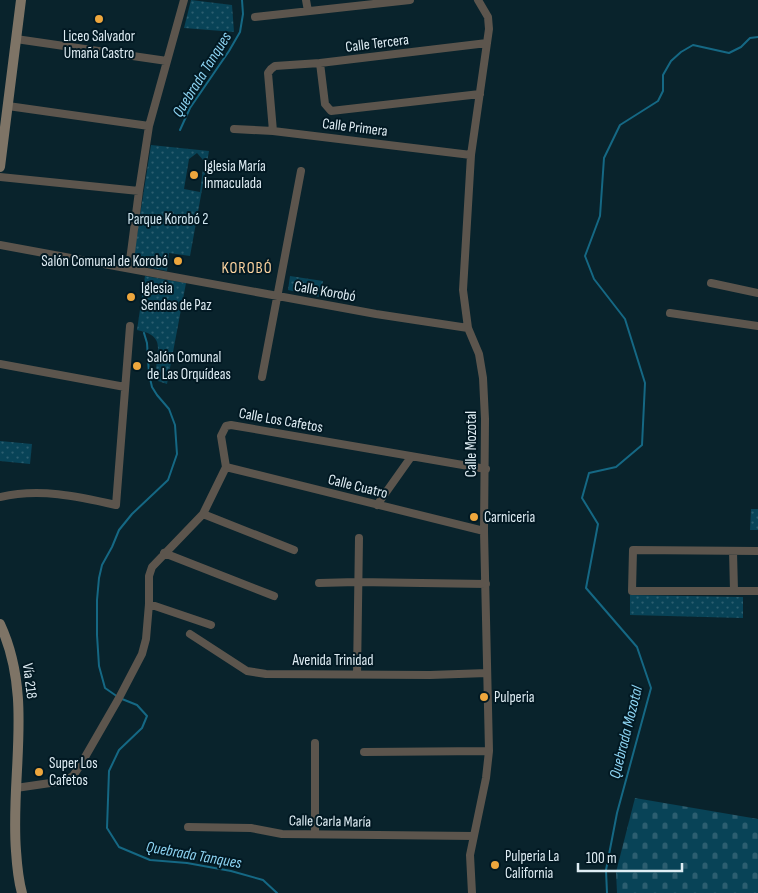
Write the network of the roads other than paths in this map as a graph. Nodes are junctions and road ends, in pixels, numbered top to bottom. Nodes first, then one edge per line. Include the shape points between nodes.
1 (21, 0) edge
2 (184, 0) edge
3 (306, 0) edge
4 (410, 0) edge
5 (478, 0) edge
6 (308, 11) junction
7 (255, 17) dead end
8 (16, 39) junction
9 (487, 43) junction
10 (167, 61) junction
11 (320, 63) junction
12 (480, 94) junction
13 (8, 106) junction
14 (0, 120) edge
15 (150, 126) junction
16 (234, 130) dead end
17 (273, 131) junction
18 (471, 155) junction
19 (0, 167) edge
20 (301, 171) dead end
21 (0, 177) edge
22 (139, 192) junction
23 (0, 245) edge
24 (130, 268) junction
25 (711, 283) dead end
26 (758, 293) edge
27 (277, 296) junction
28 (670, 313) dead end
29 (130, 326) dead end
30 (758, 326) edge
31 (468, 328) junction
32 (0, 364) edge
33 (262, 377) dead end
34 (125, 387) junction
35 (411, 457) junction
36 (226, 467) junction
37 (486, 469) junction
38 (0, 496) edge
39 (377, 505) junction
40 (203, 514) junction
41 (484, 531) junction
42 (359, 538) dead end
43 (294, 550) dead end
44 (734, 551) junction
45 (758, 551) edge
46 (164, 553) junction
47 (357, 582) junction
48 (319, 584) dead end
49 (486, 584) junction
50 (734, 591) junction
51 (758, 591) edge
52 (274, 596) dead end
53 (149, 604) junction
54 (211, 625) dead end
55 (1, 630) edge
56 (190, 634) dead end
57 (357, 674) junction
58 (487, 674) junction
59 (315, 743) dead end
60 (489, 751) junction
61 (364, 752) dead end
62 (16, 788) junction
63 (188, 827) dead end
64 (315, 834) junction
65 (473, 836) junction
66 (22, 893) edge
67 (472, 893) edge

1 - 8 main road
2 - 10 street
3 - 6 street
4 - 6 street
5 - 9 street, Calle Mozotal via 488,17
6 - 7 street
8 - 10 street
8 - 13 main road
9 - 11 street, Calle Tercera
9 - 12 street, Calle Mozotal
10 - 15 street
11 - 12 street via 325,104 335,111
11 - 17 street, Calle Tercera via 271,69 268,78
12 - 18 street, Calle Mozotal
13 - 14 main road
13 - 15 street
13 - 19 main road
15 - 22 street
16 - 17 street, Calle Primera
17 - 18 street, Calle Primera
18 - 31 street, Calle Mozotal via 463,290
20 - 27 street
21 - 22 street
22 - 24 street
23 - 24 street, Calle Korobó
24 - 27 street, Calle Korobó
25 - 26 street
27 - 31 street, Calle Korobó
27 - 33 street
28 - 30 street
29 - 34 street
31 - 37 street, Calle Mozotal via 479,354 483,378
32 - 34 street
34 - 38 street via 116,505 42,493
35 - 36 street, Calle Los Cafetos via 231,425 226,426 221,436
35 - 37 street, Calle Los Cafetos
35 - 39 street
36 - 39 street, Calle Cuatro
36 - 40 street
37 - 41 street, Calle Mozotal
39 - 41 street, Calle Cuatro
40 - 43 street
40 - 46 street
41 - 49 street, Calle Mozotal
42 - 47 street
44 - 45 street
44 - 50 street
44 - 50 street via 633,550 632,590
46 - 52 street
46 - 53 street via 149,576
47 - 48 street
47 - 49 street
47 - 57 street
49 - 58 street, Calle Mozotal
50 - 51 street
53 - 54 street
53 - 62 street via 142,654 73,776
55 - 62 main road, Vía 218 via 18,685
56 - 57 street, Avenida Trinidad via 247,671
57 - 58 street, Avenida Trinidad
58 - 60 street, Calle Mozotal
59 - 64 street
60 - 61 street
60 - 65 street, Calle Mozotal
62 - 66 main road, Vía 218 via 15,833
63 - 64 street, Calle Carla María
64 - 65 street, Calle Carla María
65 - 67 street, Calle Mozotal via 470,855

